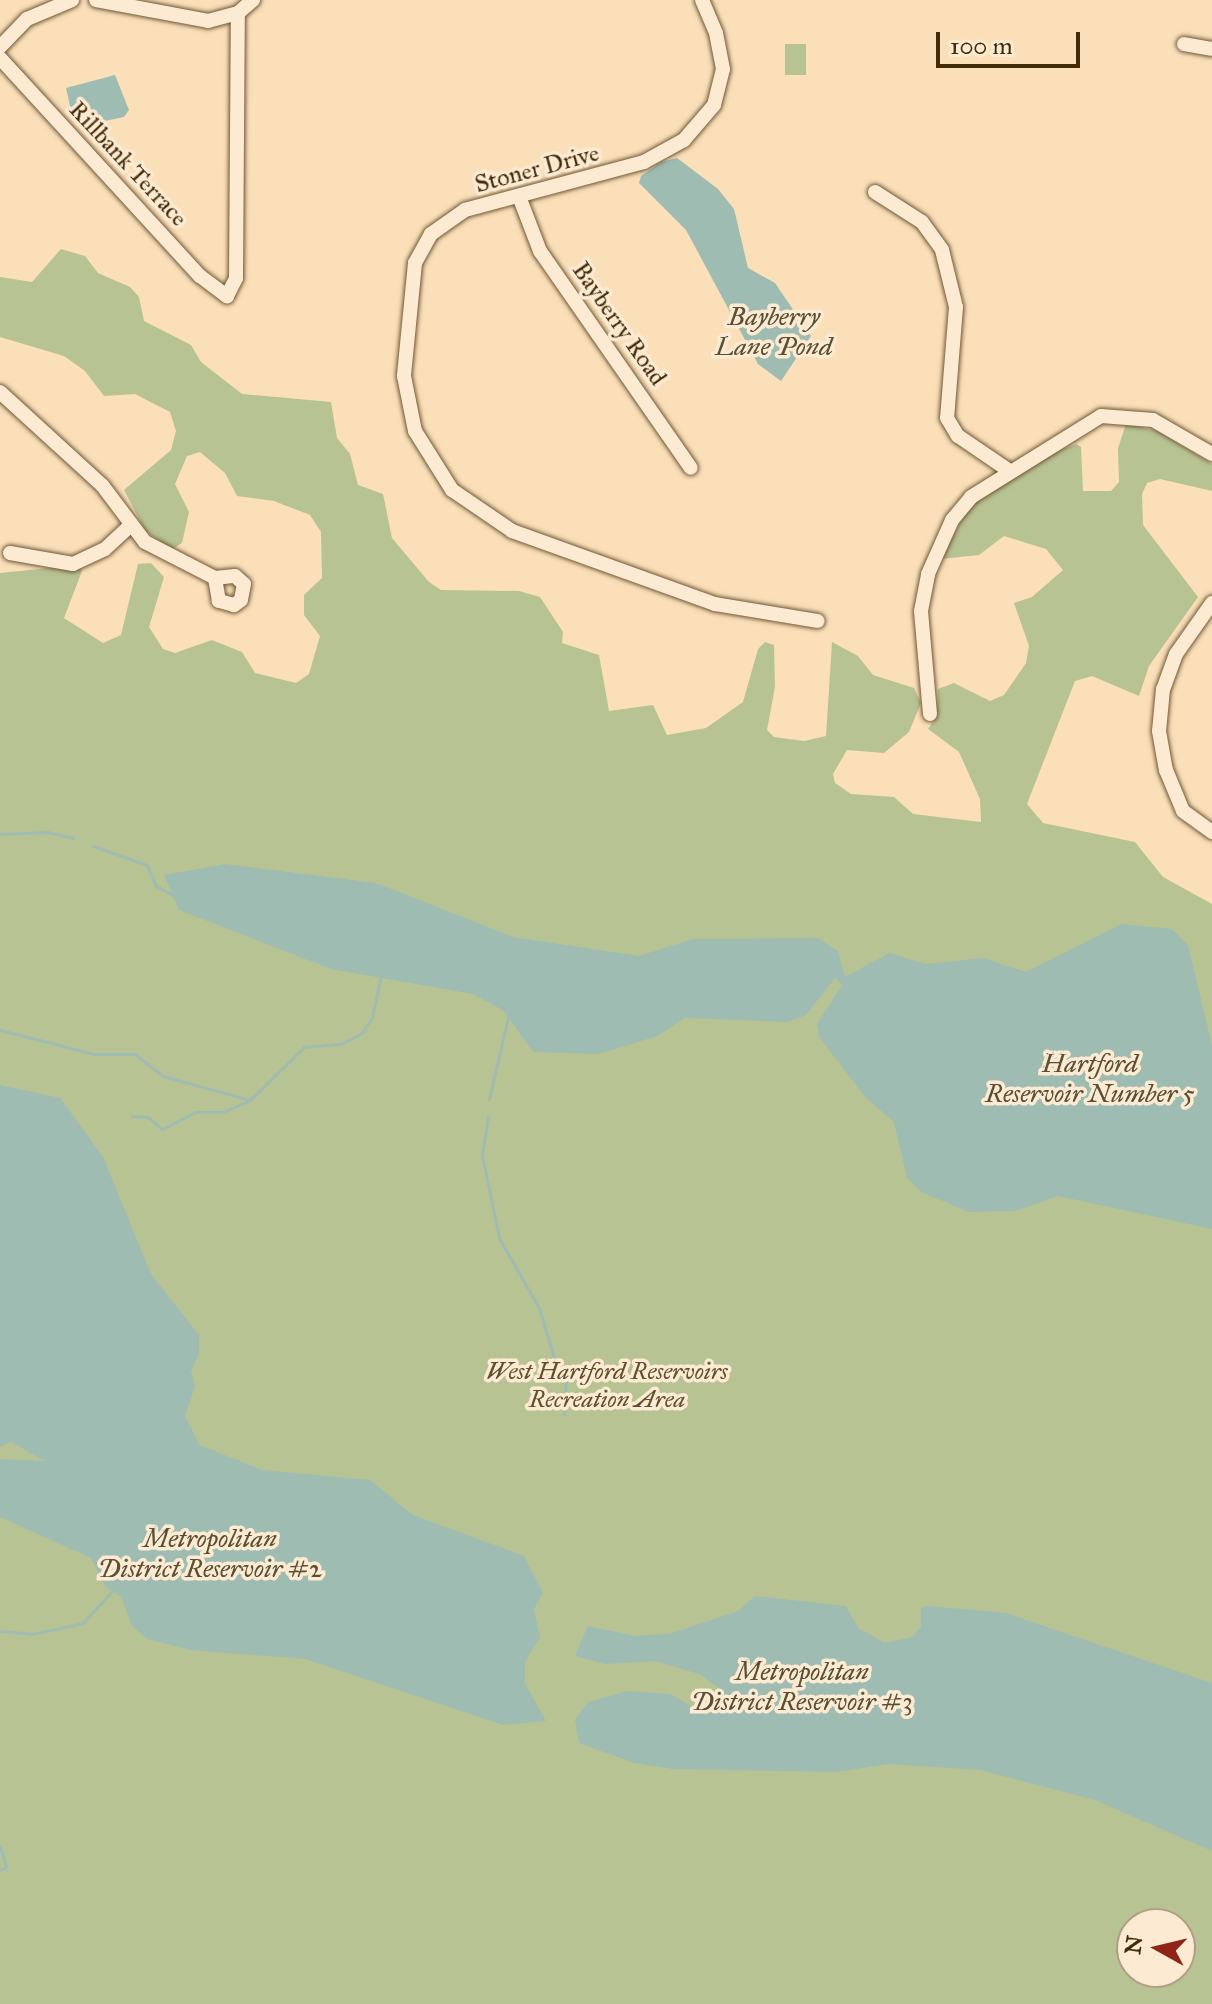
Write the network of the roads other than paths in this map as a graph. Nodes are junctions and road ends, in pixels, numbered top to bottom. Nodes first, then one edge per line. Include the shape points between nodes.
1 (64, 0) edge
2 (72, 0) edge
3 (96, 0) edge
4 (253, 0) edge
5 (702, 0) edge
6 (238, 13) junction
7 (1184, 44) dead end
8 (0, 47) edge
9 (1212, 49) edge
10 (0, 58) edge
11 (875, 192) dead end
12 (520, 199) junction
13 (0, 392) edge
14 (1212, 454) edge
15 (691, 468) dead end
16 (1008, 470) junction
17 (130, 526) junction
18 (10, 553) dead end
19 (215, 578) dead end
20 (1212, 603) edge
21 (818, 621) dead end
22 (930, 714) dead end
23 (1212, 832) edge

1 - 2 street
1 - 8 street via 27,19
3 - 6 street via 189,20
4 - 6 street
5 - 12 street, Stoner Drive via 723,69 714,105 684,140 644,162
6 - 10 street, Rillbank Terrace via 236,278 227,296 200,276
7 - 9 street
11 - 16 street via 922,222 942,250 956,307 945,393 947,418 958,436
12 - 15 street, Bayberry Road via 540,251
12 - 21 street, Stoner Drive via 465,210 431,234 415,263 404,376 415,431 452,490 512,531 715,604
13 - 17 street via 102,485
14 - 16 street via 1153,420 1101,416
16 - 22 street via 971,497 952,520 928,574 921,611
17 - 18 street via 105,549 73,564
17 - 19 street via 152,546
20 - 23 street via 1176,654 1163,689 1159,731 1166,770 1183,811

